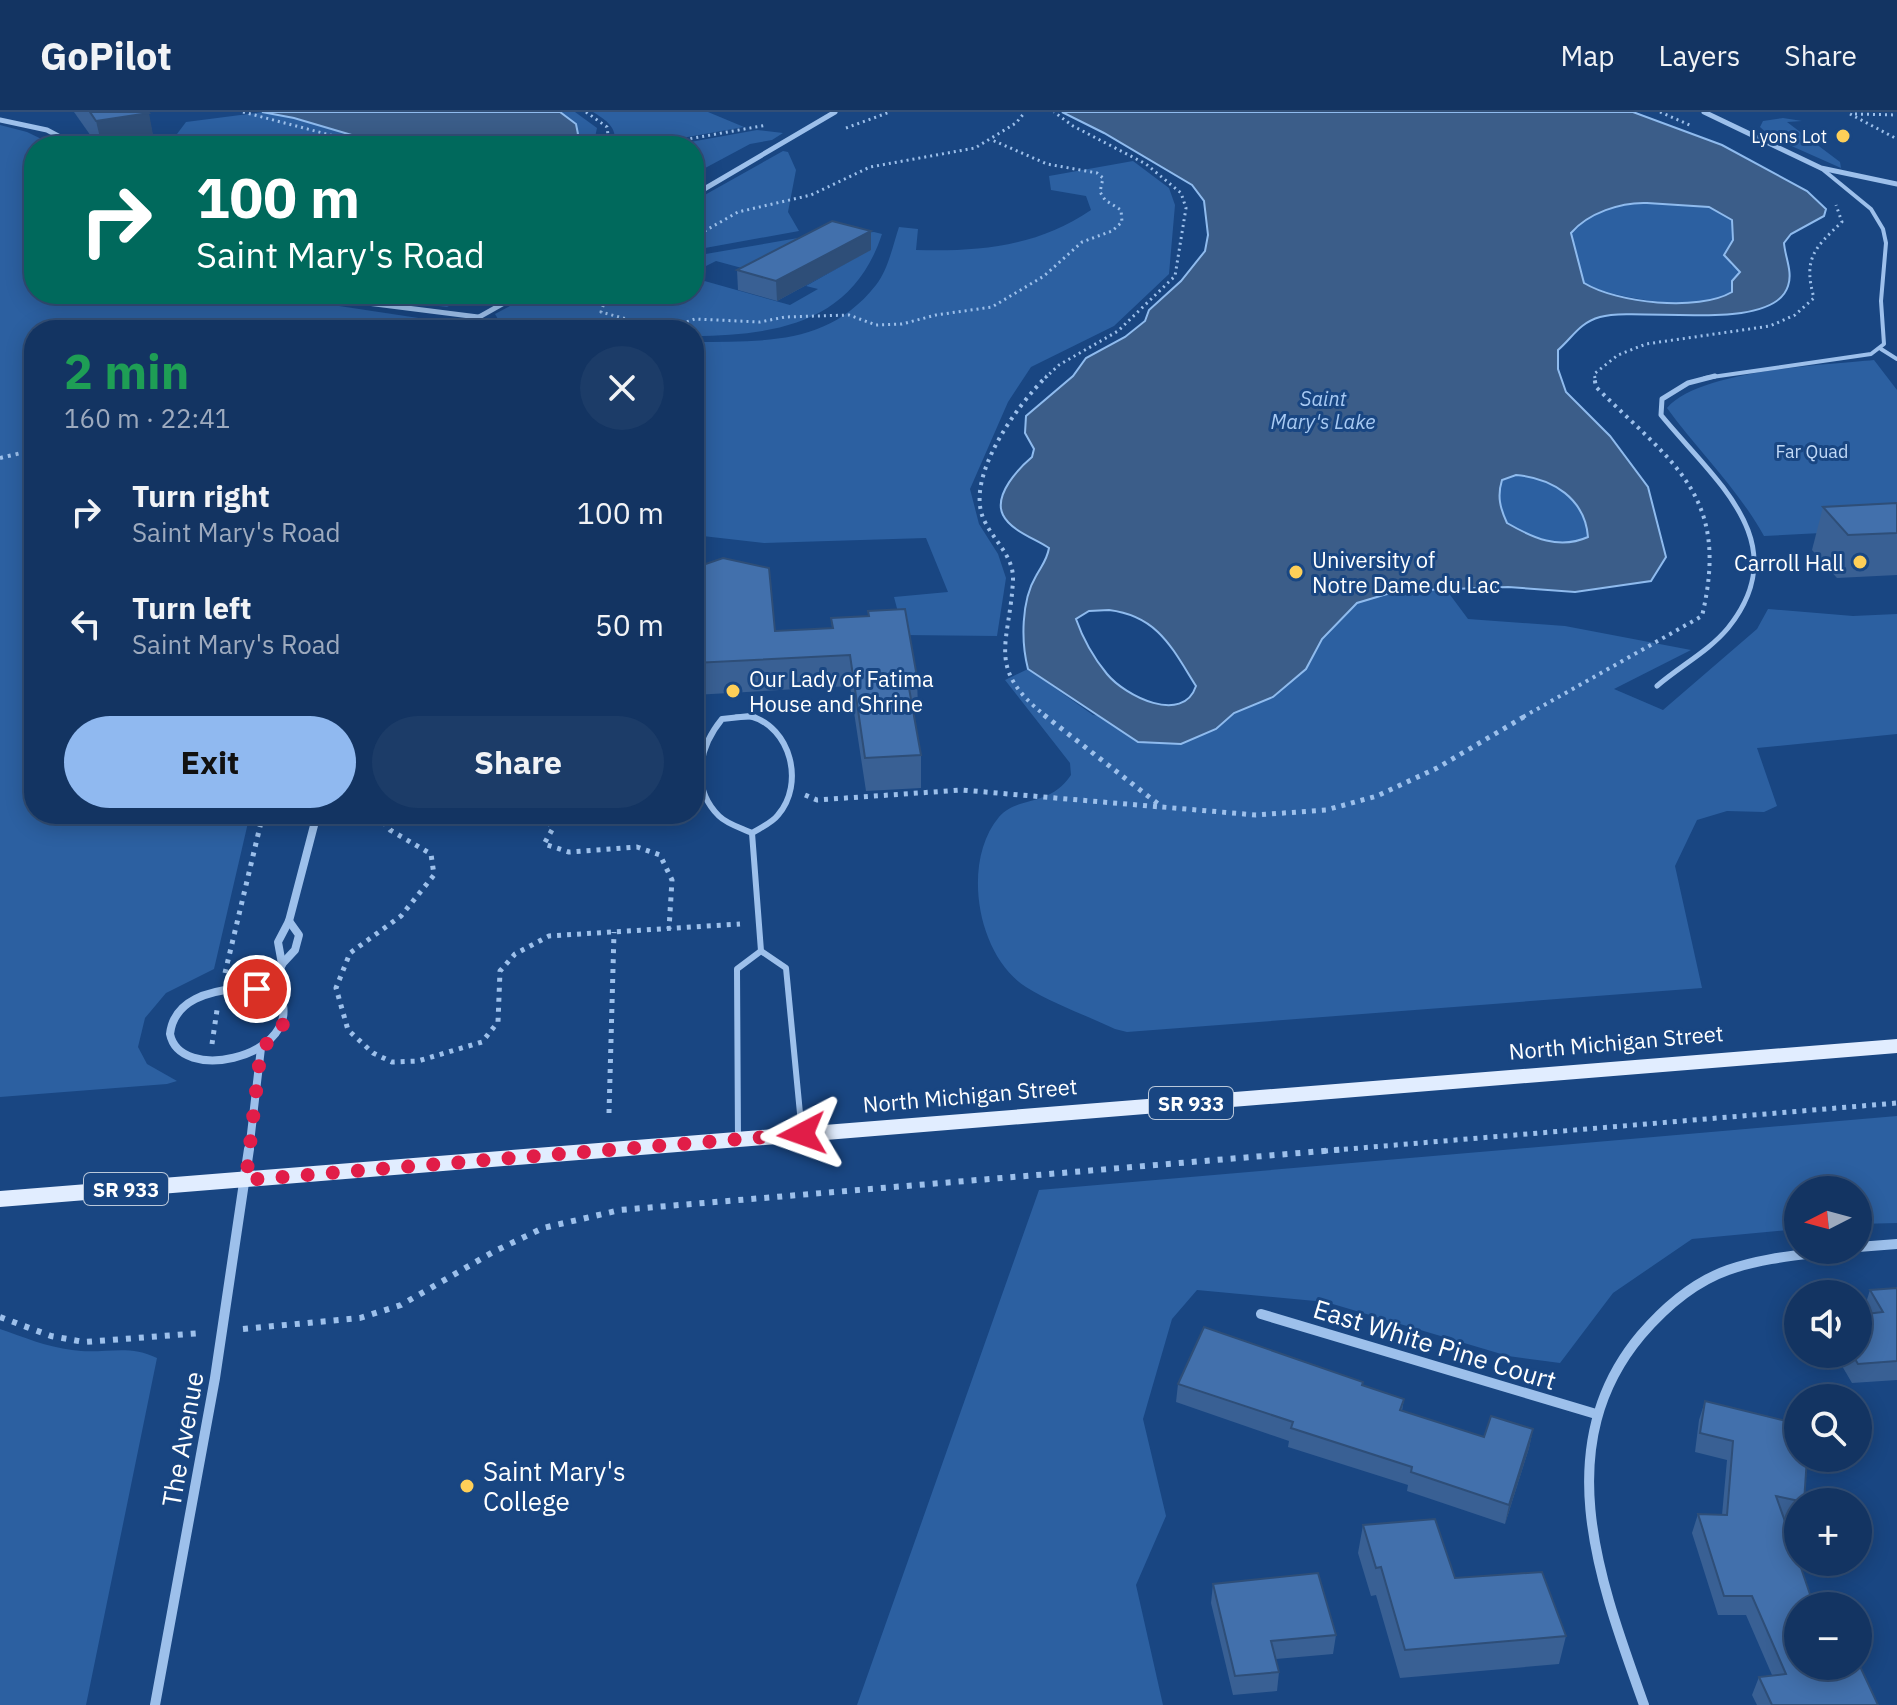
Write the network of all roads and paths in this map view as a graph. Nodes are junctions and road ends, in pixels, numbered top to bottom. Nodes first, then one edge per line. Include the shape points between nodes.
1 (243, 112) edge
2 (586, 112) edge
3 (835, 112) edge
4 (1025, 112) edge
5 (1054, 112) edge
6 (1660, 112) edge
7 (1704, 112) edge
8 (1897, 115) edge
9 (0, 120) edge
10 (767, 125) dead end
11 (1696, 127) dead end
12 (58, 136) edge
13 (334, 136) edge
14 (607, 136) edge
15 (704, 136) edge
16 (1897, 139) edge
17 (992, 140) junction
18 (1821, 168) junction
19 (1897, 184) edge
20 (704, 189) edge
21 (1831, 198) dead end
22 (704, 231) edge
23 (375, 304) edge
24 (502, 304) edge
25 (604, 304) edge
26 (478, 317) junction
27 (473, 320) edge
28 (630, 320) edge
29 (692, 320) edge
30 (1881, 349) junction
31 (1897, 359) edge
32 (24, 452) edge
33 (0, 458) edge
34 (1657, 686) dead end
35 (704, 746) edge
36 (789, 788) junction
37 (704, 794) edge
38 (1162, 807) junction
39 (261, 824) edge
40 (314, 824) edge
41 (385, 824) edge
42 (550, 824) edge
43 (752, 833) junction
44 (289, 921) junction
45 (757, 923) junction
46 (669, 929) junction
47 (614, 932) junction
48 (761, 951) junction
49 (282, 964) junction
50 (220, 990) junction
51 (272, 995) junction
52 (1897, 1046) edge
53 (261, 1048) junction
54 (210, 1061) junction
55 (1897, 1103) edge
56 (609, 1113) dead end
57 (802, 1134) junction
58 (738, 1139) junction
59 (246, 1180) junction
60 (0, 1199) edge
61 (1897, 1244) edge
62 (1872, 1246) edge
63 (1784, 1256) edge
64 (1261, 1314) dead end
65 (0, 1317) edge
66 (250, 1328) dead end
67 (198, 1333) dead end
68 (1596, 1414) junction
69 (155, 1705) edge
70 (1644, 1705) edge

1 - 13 path
2 - 14 path via 607,127
3 - 20 street
4 - 17 path
5 - 38 path via 1146,164 1181,193 1186,208 1175,276 1118,331 1059,365 1040,383 1006,428 984,470 978,497 983,519 1010,562 1013,578 1004,634 1012,681 1039,711
6 - 11 path
7 - 18 street
8 - 16 path via 1850,114
9 - 12 street
10 - 15 path
17 - 22 path via 975,148 861,170 811,195 738,212
17 - 29 path via 1057,168 1097,173 1103,178 1100,192 1121,210 1122,222 1082,242 1044,276 992,307 902,324 876,325 849,315 760,322
18 - 19 street
18 - 30 lane via 1871,209 1883,229
21 - 38 path via 1842,222 1810,255 1807,269 1814,298 1807,308 1774,325 1647,345 1603,364 1594,374 1596,387 1694,487 1711,538 1713,564 1702,616 1432,769 1350,805 1273,814
23 - 26 street
24 - 26 street
25 - 28 path via 601,312
26 - 27 street
30 - 31 lane
30 - 34 lane via 1709,377 1662,399 1661,415 1744,515 1755,559 1754,582 1729,627
32 - 33 path
35 - 36 lane via 722,719 754,717 779,731 791,760
36 - 38 path via 817,800 962,790
36 - 43 lane via 778,815
37 - 43 lane via 720,818
39 - 50 path
40 - 44 street
41 - 47 path via 431,854 434,875 401,916 350,953 336,988 348,1030 392,1062 418,1061 482,1042 498,1022 500,971 515,954 549,936
42 - 46 path via 553,828 544,844 569,852 637,847 660,855 672,880
43 - 45 lane
44 - 49 street via 276,951
44 - 49 street via 299,935 295,950
45 - 46 path
45 - 48 lane
46 - 47 path
47 - 56 path
48 - 57 lane via 786,968
48 - 58 lane via 737,969
49 - 51 street
50 - 51 street via 257,989
50 - 54 path
50 - 54 street via 187,1005 169,1028 175,1050
51 - 53 street via 286,1014 275,1038
52 - 57 main road, North Michigan Street / SR 933
53 - 54 street
53 - 59 street, The Avenue
55 - 66 path via 620,1210 543,1228 401,1305 360,1318
57 - 58 main road, North Michigan Street / SR 933
58 - 59 main road, North Michigan Street / SR 933
59 - 60 main road, North Michigan Street / SR 933
59 - 69 street, The Avenue
61 - 62 street
63 - 68 street via 1726,1271 1689,1290 1653,1319 1626,1355
64 - 68 street, East White Pine Court
65 - 67 path via 84,1342
68 - 70 street via 1589,1462 1593,1535 1616,1627

